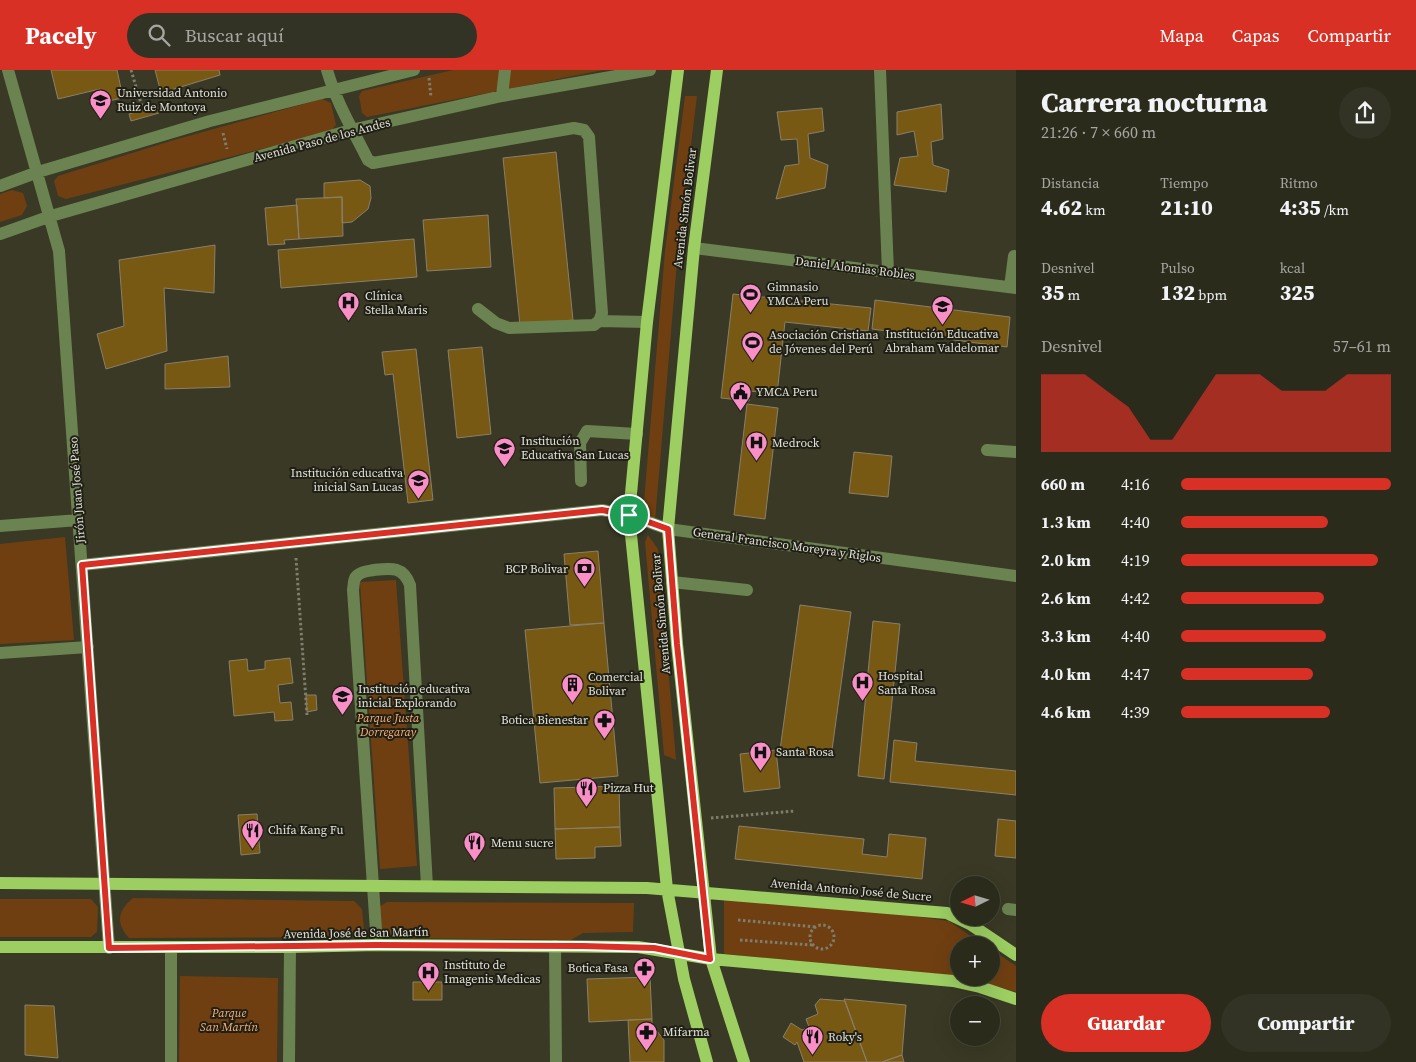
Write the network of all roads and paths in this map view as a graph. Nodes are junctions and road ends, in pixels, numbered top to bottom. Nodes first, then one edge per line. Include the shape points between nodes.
1 (8, 70) edge
2 (131, 70) edge
3 (327, 70) edge
4 (414, 70) edge
5 (428, 70) edge
6 (505, 70) edge
7 (650, 70) edge
8 (678, 70) edge
9 (717, 70) edge
10 (880, 70) edge
11 (333, 91) junction
12 (502, 96) junction
13 (143, 110) dead end
14 (434, 112) junction
15 (219, 118) junction
16 (351, 130) junction
17 (231, 164) junction
18 (38, 172) junction
19 (0, 186) edge
20 (51, 216) junction
21 (0, 234) edge
22 (694, 248) junction
23 (1014, 256) dead end
24 (888, 272) junction
25 (1013, 288) edge
26 (478, 309) dead end
27 (599, 321) junction
28 (647, 322) junction
29 (637, 434) junction
30 (987, 450) dead end
31 (1016, 452) edge
32 (582, 481) dead end
33 (629, 515) junction
34 (79, 520) junction
35 (0, 526) edge
36 (668, 529) junction
37 (295, 543) junction
38 (82, 565) junction
39 (1016, 576) edge
40 (672, 582) junction
41 (746, 590) dead end
42 (88, 647) junction
43 (0, 653) edge
44 (307, 715) dead end
45 (795, 811) dead end
46 (695, 820) junction
47 (105, 882) junction
48 (0, 883) edge
49 (374, 885) junction
50 (428, 886) junction
51 (667, 889) junction
52 (702, 892) junction
53 (738, 920) dead end
54 (816, 927) junction
55 (740, 940) dead end
56 (377, 945) junction
57 (813, 945) junction
58 (555, 946) junction
59 (0, 947) edge
60 (171, 947) junction
61 (109, 948) junction
62 (290, 948) junction
63 (678, 953) junction
64 (1016, 955) edge
65 (710, 959) junction
66 (1016, 999) edge
67 (171, 1062) edge
68 (289, 1062) edge
69 (556, 1062) edge
70 (707, 1062) edge
71 (744, 1062) edge

1 - 18 street, Jirón Juan José Paso
2 - 13 path
3 - 11 street
4 - 11 street
5 - 14 path
6 - 12 street
7 - 12 street, Avenida Paso de los Andes
8 - 28 main road, Avenida Simón Bolivar
9 - 22 main road, Avenida Simón Bolivar
10 - 24 street
11 - 15 street
11 - 16 street
12 - 14 street, Avenida Paso de los Andes
14 - 16 street, Avenida Paso de los Andes
15 - 17 path
15 - 18 street
16 - 17 street, Avenida Paso de los Andes
16 - 27 street via 368,160 377,164 574,128 584,130 591,141 602,313
17 - 20 street, Avenida Paso de los Andes
18 - 19 street
18 - 20 street, Jirón Juan José Paso
20 - 21 street, Avenida Paso de los Andes
20 - 34 street, Jirón Juan José Paso via 59,251
22 - 24 street, Daniel Alomias Robles
22 - 36 main road, Avenida Simón Bolivar
23 - 25 street
24 - 25 street, Daniel Alomias Robles
26 - 27 street via 496,323 509,328 594,325
27 - 28 street
28 - 29 main road, Avenida Simón Bolivar
29 - 32 street via 587,432 580,443
29 - 33 main road, Avenida Simón Bolivar
30 - 31 street
33 - 36 street, General Francisco Moreyra y Riglos
33 - 37 street, General Francisco Moreyra y Riglos via 602,510
33 - 51 main road, Avenida Simón Bolivar
34 - 35 street
34 - 38 street, Jirón Juan José Paso
36 - 39 street, General Francisco Moreyra y Riglos
36 - 40 main road, Avenida Simón Bolivar
37 - 38 street, General Francisco Moreyra y Riglos
37 - 44 path
38 - 42 street, Jirón Juan José Paso
40 - 41 street
40 - 46 main road, Avenida Simón Bolivar
42 - 43 street
42 - 47 street, Jirón Juan José Paso
45 - 46 path
46 - 52 main road, Avenida Simón Bolivar
47 - 48 main road
47 - 49 main road
47 - 61 street, Jirón Juan José Paso
49 - 50 main road
49 - 50 street via 354,581 364,572 395,568 403,572 410,585
49 - 56 street
50 - 51 main road
51 - 52 main road
51 - 63 main road, Avenida Simón Bolivar
52 - 64 main road, Avenida Antonio José de Sucre via 947,913 970,924
52 - 65 main road, Avenida Simón Bolivar
53 - 54 path
54 - 57 path via 810,935
54 - 57 path via 821,925 831,929 834,940 823,950
55 - 57 path
56 - 58 main road, Avenida José de San Martín
56 - 62 main road, Avenida José de San Martín
58 - 63 main road, Avenida José de San Martín via 654,948
58 - 69 street
59 - 61 main road, Avenida José de San Martín
60 - 61 main road, Avenida José de San Martín
60 - 62 main road, Avenida José de San Martín
60 - 67 street
62 - 68 street
63 - 65 main road, Avenida José de San Martín
63 - 70 main road, Avenida Simón Bolivar
65 - 66 main road via 953,981
65 - 71 main road, Avenida Simón Bolivar

